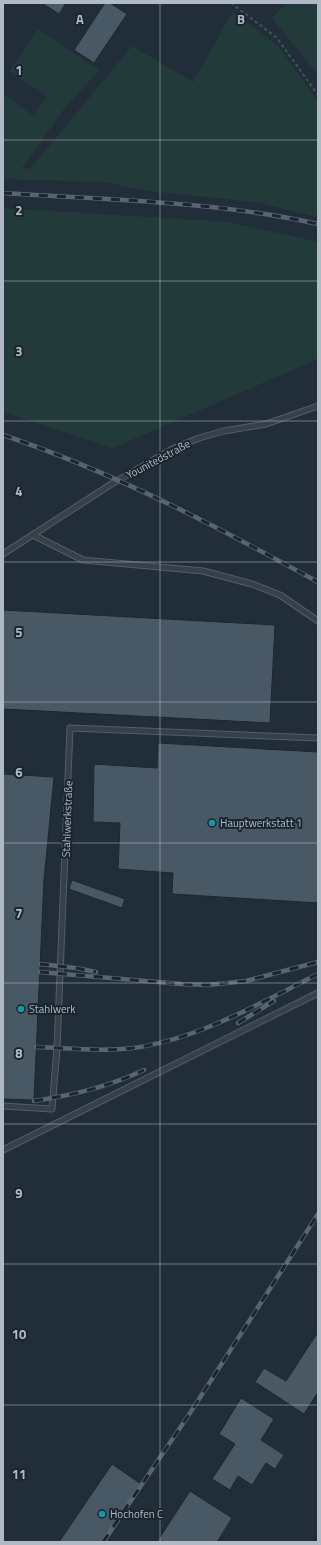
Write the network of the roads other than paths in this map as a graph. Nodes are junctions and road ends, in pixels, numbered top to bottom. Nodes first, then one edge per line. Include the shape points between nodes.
1 (318, 406) edge
2 (33, 535) junction
3 (3, 554) edge
4 (318, 621) edge
5 (318, 738) edge
6 (318, 993) edge
7 (3, 1106) edge
8 (3, 1150) edge

1 - 2 lane, Younitedstraße via 266,424 199,438 172,449 110,485
2 - 3 lane
2 - 4 lane via 83,560 203,572 252,584 280,595
5 - 7 lane, Stahlwerkstraße via 70,728 57,1048 52,1109
6 - 8 lane

